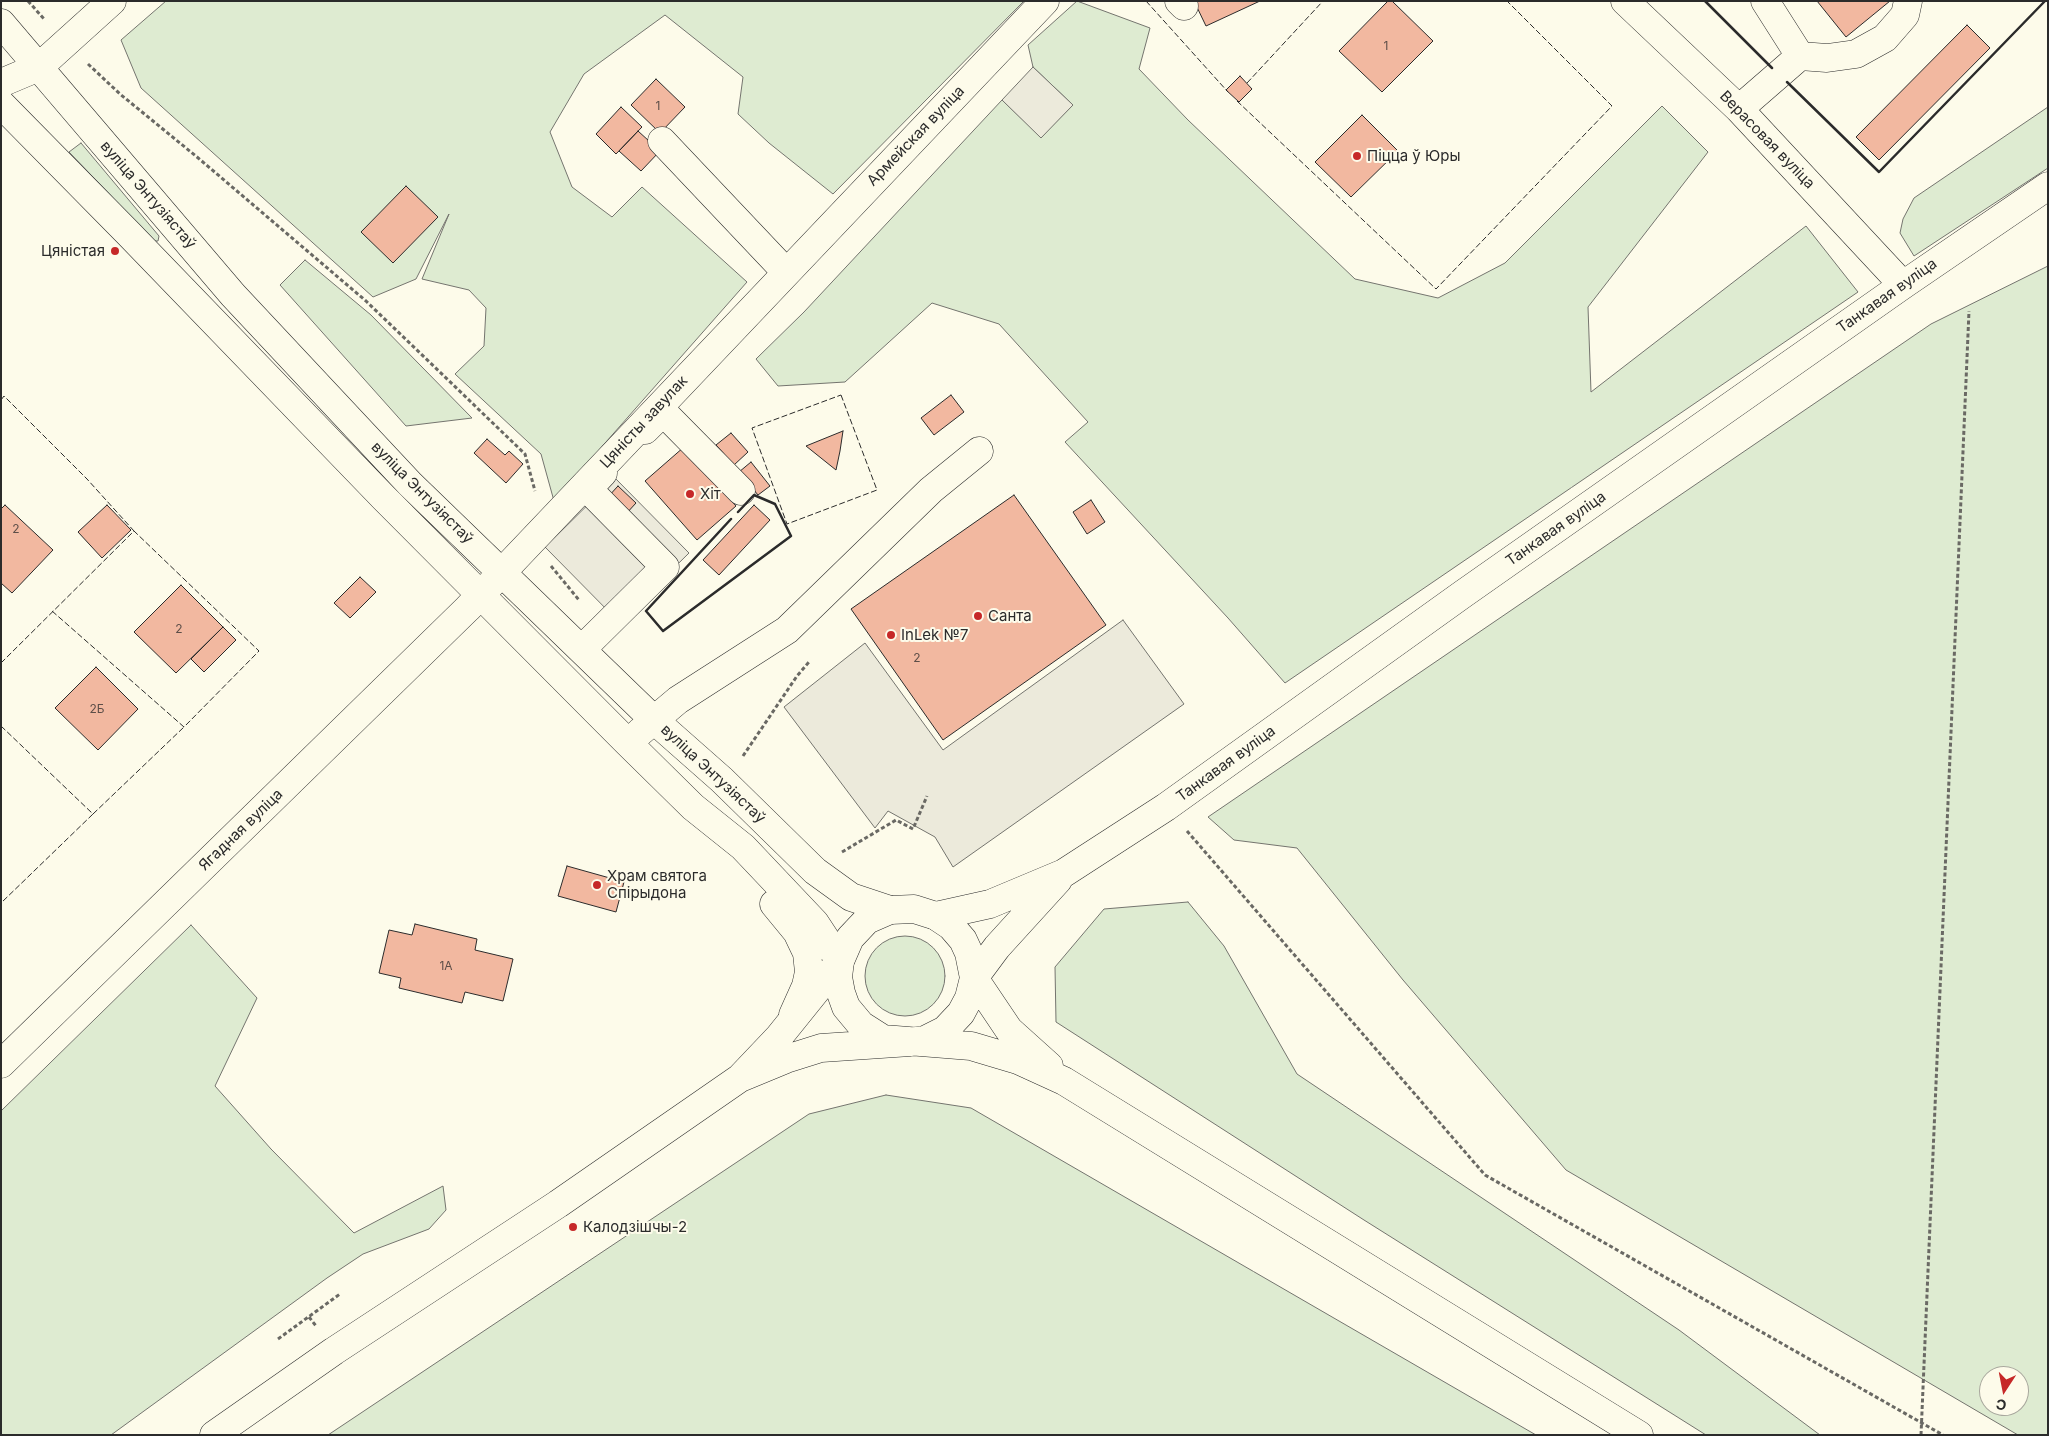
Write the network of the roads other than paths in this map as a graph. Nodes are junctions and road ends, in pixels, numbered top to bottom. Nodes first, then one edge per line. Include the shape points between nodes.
1 (112, 1) edge
2 (1046, 1) edge
3 (1625, 1) edge
4 (1766, 1) edge
5 (1908, 1) edge
6 (1, 23) edge
7 (1800, 56) junction
8 (39, 67) junction
9 (1, 82) edge
10 (1, 104) edge
11 (1739, 109) junction
12 (662, 141) dead end
13 (2048, 186) edge
14 (786, 272) junction
15 (1903, 284) junction
16 (979, 451) dead end
17 (740, 490) dead end
18 (502, 573) junction
19 (480, 595) junction
20 (582, 649) junction
21 (654, 720) junction
22 (628, 743) junction
23 (693, 807) junction
24 (1064, 873) junction
25 (890, 910) junction
26 (936, 916) junction
27 (840, 961) junction
28 (974, 978) junction
29 (791, 1020) junction
30 (910, 1042) junction
31 (1, 1064) edge
32 (740, 1078) junction
33 (1064, 1081) junction
34 (214, 1435) edge
35 (1638, 1435) edge

1 - 8 street
2 - 14 street, Армейская вуліца
3 - 11 street, Верасовая вуліца
4 - 7 street
5 - 7 street via 1905,15 1885,38 1856,54 1827,58
6 - 8 street, вуліца Энтузіястаў
7 - 11 street
8 - 9 street
8 - 18 street, вуліца Энтузіястаў via 233,295 410,484
10 - 19 street, вуліца Энтузіястаў
11 - 15 street, Верасовая вуліца
12 - 14 street
13 - 15 street, Танкавая вуліца
14 - 18 street, Цяністы завулак
15 - 24 street, Танкавая вуліца via 1166,807
16 - 21 street via 931,490 786,630 678,700
17 - 20 street via 663,412 588,489 665,567
18 - 19 street, Ягадная вуліца
18 - 20 street, вуліца Энтузіястаў
19 - 22 street, вуліца Энтузіястаў
19 - 31 street, Ягадная вуліца
20 - 21 street, вуліца Энтузіястаў
21 - 22 street
21 - 25 street, вуліца Энтузіястаў via 722,780 815,871 851,897
22 - 23 street, вуліца Энтузіястаў
23 - 27 street, вуліца Энтузіястаў via 743,847 815,923
23 - 29 street, вуліца Энтузіястаў via 797,932 808,953 806,986
24 - 26 street, Танкавая вуліца via 990,904
24 - 28 street, Танкавая вуліца
25 - 26 street via 914,909
25 - 27 street via 868,920 850,938
26 - 28 street via 963,940
27 - 29 street
27 - 30 street via 841,993 846,1007 860,1026 883,1039
28 - 30 street via 961,1013 945,1030 925,1040
28 - 33 street via 1009,1030
29 - 32 street
30 - 32 street via 821,1048
30 - 33 street via 972,1046 1018,1060
32 - 34 street
33 - 35 street

